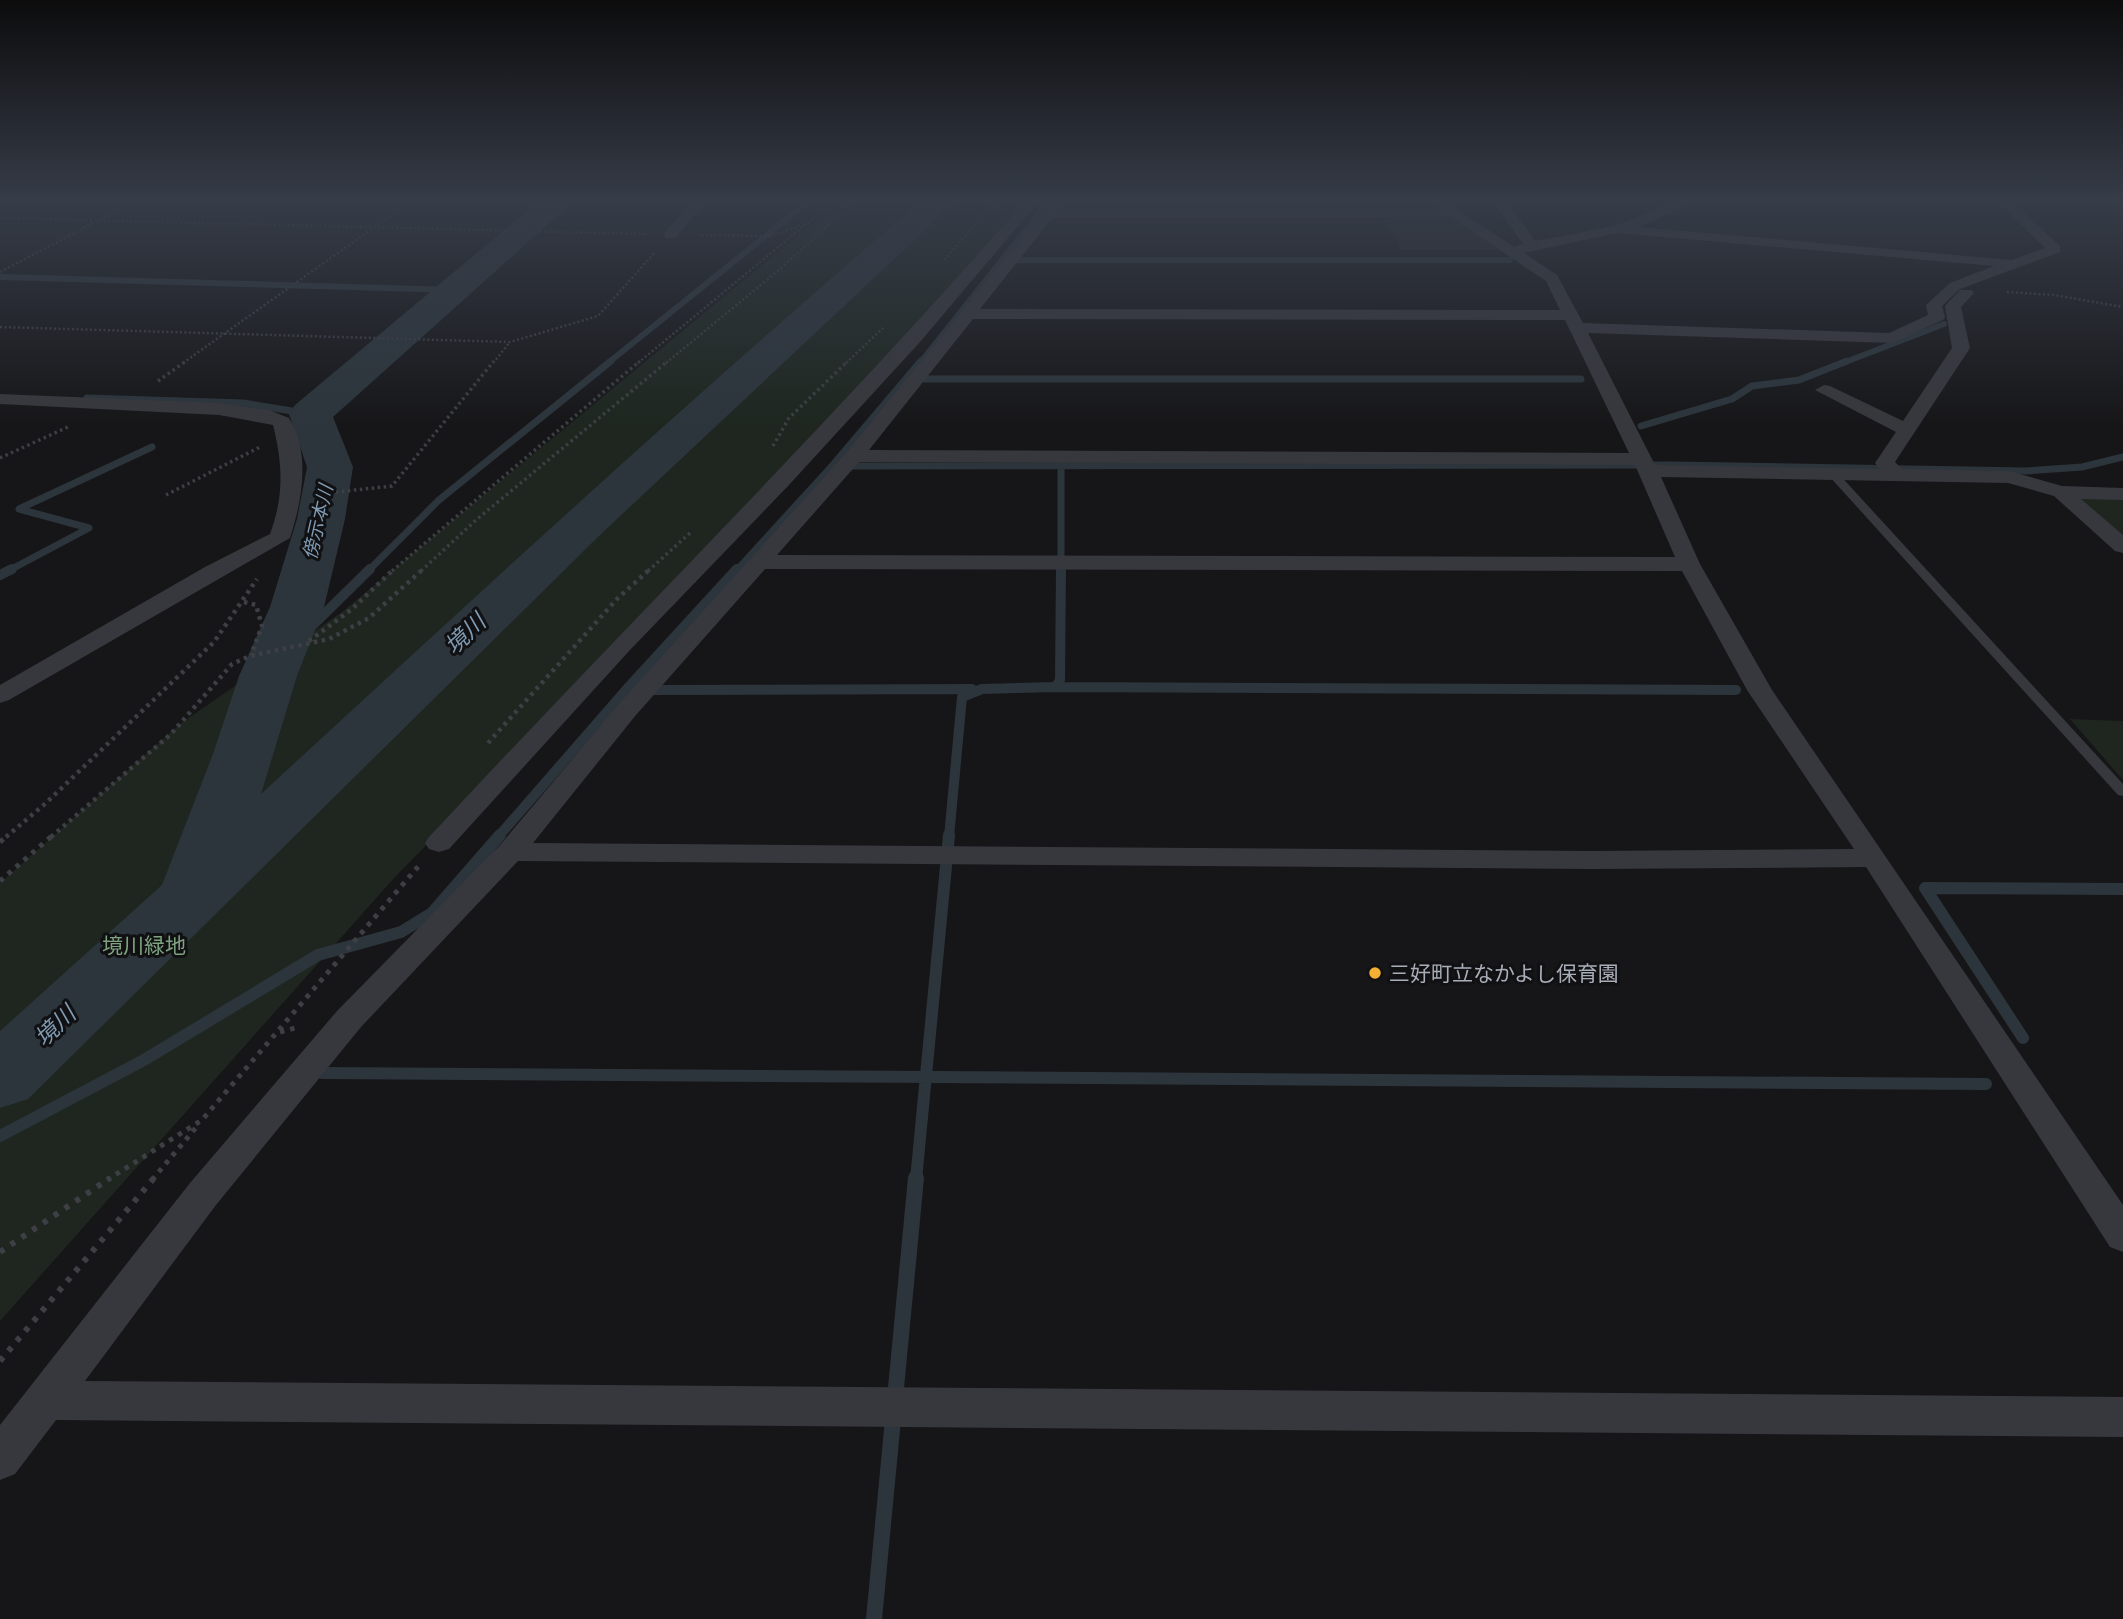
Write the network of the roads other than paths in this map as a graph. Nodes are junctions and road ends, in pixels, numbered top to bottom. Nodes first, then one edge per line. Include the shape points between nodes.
1 (973, 277) edge
2 (993, 277) edge
3 (1550, 277) edge
4 (1985, 277) edge
5 (1971, 289) road end
6 (968, 314) junction
7 (1946, 319) junction
8 (1574, 321) junction
9 (1824, 390) dead end
10 (0, 399) edge
11 (1906, 430) junction
12 (854, 456) junction
13 (1645, 465) junction
14 (1833, 474) junction
15 (1896, 475) junction
16 (2061, 492) junction
17 (2123, 494) edge
18 (2123, 546) edge
19 (760, 562) junction
20 (1689, 564) junction
21 (0, 695) edge
22 (2123, 792) edge
23 (439, 843) dead end
24 (510, 852) junction
25 (1875, 858) junction
26 (2123, 1236) edge
27 (46, 1400) junction
28 (2123, 1417) edge
29 (0, 1460) edge

1 - 23 street
2 - 6 street
3 - 8 street
4 - 7 street via 1945,292 1934,305
5 - 7 street via 1952,306
6 - 8 street
6 - 12 street
7 - 8 street via 1892,338
7 - 11 street via 1961,348
8 - 13 street
9 - 11 street
10 - 21 street via 269,415 282,422 293,460 293,497 279,538
11 - 15 street via 1885,463
12 - 13 street
12 - 19 street
13 - 14 street
13 - 20 street
14 - 15 street
14 - 22 lane
15 - 16 street via 2009,477
16 - 17 street
16 - 18 street
19 - 20 street
19 - 24 street via 627,710
20 - 25 street via 1760,690
24 - 25 street
24 - 27 street via 341,1029 203,1194
25 - 26 street
27 - 28 street
27 - 29 street

